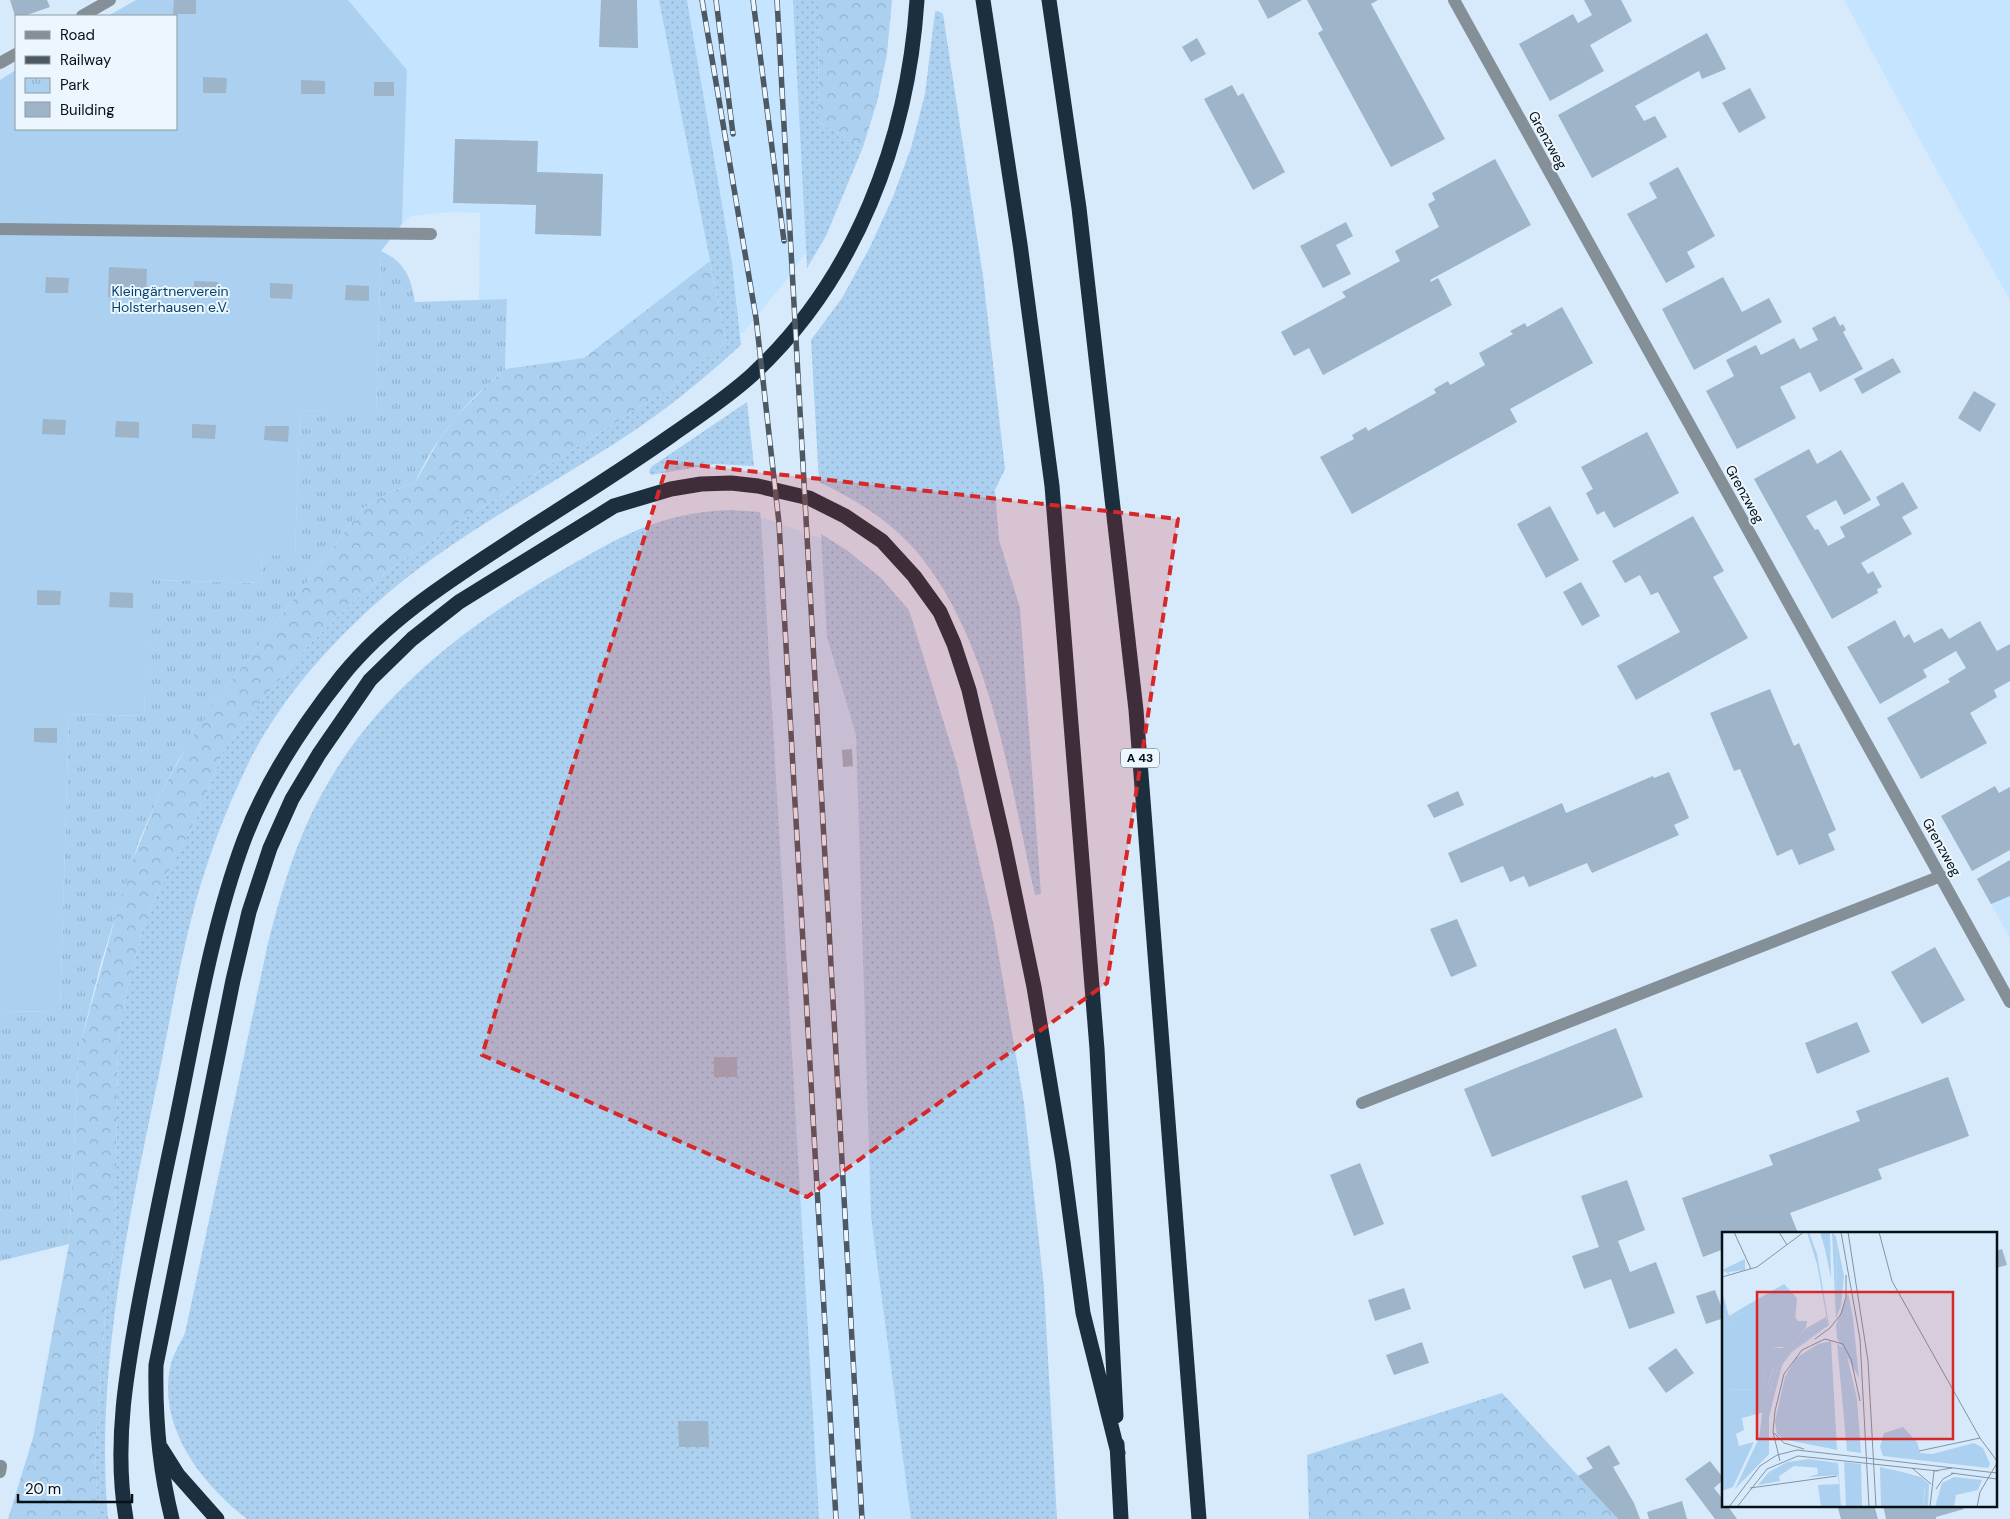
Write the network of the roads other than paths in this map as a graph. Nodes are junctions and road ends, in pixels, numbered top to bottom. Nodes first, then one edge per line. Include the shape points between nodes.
1 (110, 0) edge
2 (917, 0) edge
3 (984, 0) edge
4 (1049, 0) edge
5 (1454, 0) edge
6 (84, 15) edge
7 (15, 55) edge
8 (0, 63) edge
9 (0, 229) edge
10 (431, 234) dead end
11 (1941, 876) junction
12 (2010, 1002) edge
13 (1362, 1103) dead end
14 (158, 1443) junction
15 (1118, 1453) junction
16 (126, 1519) edge
17 (172, 1519) edge
18 (217, 1519) edge
19 (1121, 1519) edge
20 (1198, 1519) edge

1 - 6 street
2 - 16 highway via 912,56 902,104 890,155 875,195 837,268 782,344 750,377 696,418 446,583 402,617 344,674 291,748 266,793 245,837 225,899 156,1212 127,1363 121,1470
3 - 15 highway via 1052,486 1097,1049
4 - 20 highway, A 43 via 1080,208 1136,710
5 - 11 street, Grenzweg
7 - 8 street
9 - 10 street
11 - 12 street, Grenzweg
11 - 13 street
14 - 15 highway via 156,1365 235,970 249,912 270,848 292,800 319,754 370,680 459,602 614,506 701,484 731,483 810,498 882,540 940,612 954,644 971,699 1034,987 1083,1313
14 - 17 highway
14 - 18 highway via 178,1475
15 - 19 highway

